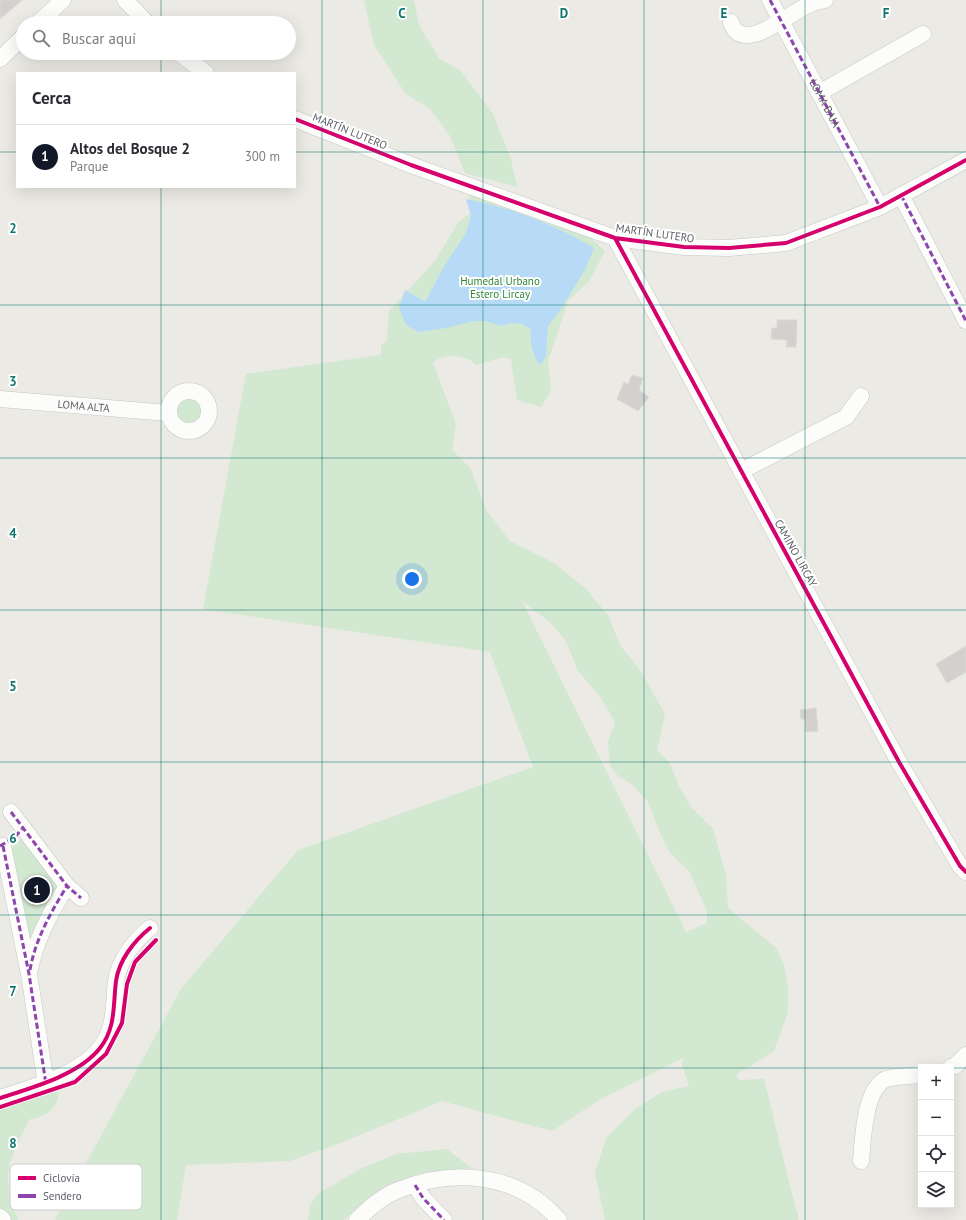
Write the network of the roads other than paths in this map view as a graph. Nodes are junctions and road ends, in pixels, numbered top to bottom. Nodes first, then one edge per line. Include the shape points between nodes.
1 (62, 0) edge
2 (126, 0) edge
3 (770, 0) edge
4 (825, 0) edge
5 (45, 16) edge
6 (141, 16) edge
7 (781, 20) junction
8 (730, 22) dead end
9 (923, 34) dead end
10 (16, 44) edge
11 (0, 59) edge
12 (188, 60) edge
13 (205, 72) edge
14 (819, 93) junction
15 (296, 119) edge
16 (966, 160) edge
17 (901, 195) junction
18 (880, 207) junction
19 (615, 238) junction
20 (966, 321) edge
21 (861, 396) dead end
22 (0, 399) edge
23 (168, 413) dead end
24 (741, 471) junction
25 (10, 812) dead end
26 (22, 829) junction
27 (1, 846) edge
28 (966, 872) edge
29 (67, 886) junction
30 (81, 898) dead end
31 (150, 928) dead end
32 (29, 974) junction
33 (966, 1055) edge
34 (954, 1066) edge
35 (918, 1075) edge
36 (46, 1084) junction
37 (0, 1098) edge
38 (861, 1161) dead end
39 (415, 1185) junction
40 (0, 1217) edge
41 (3, 1220) edge
42 (357, 1220) edge
43 (444, 1220) edge
44 (559, 1220) edge

1 - 5 street
2 - 6 street
3 - 7 street, LOMA BAJA
4 - 7 street via 811,3
7 - 8 street via 766,30 750,35 736,31
7 - 14 street, LOMA BAJA
9 - 14 street
10 - 11 street
12 - 13 street
14 - 18 street, LOMA BAJA
15 - 19 street, MARTÍN LUTERO via 411,166
16 - 17 street, MARTÍN LUTERO
17 - 18 street, MARTÍN LUTERO
17 - 20 street
18 - 19 street, MARTÍN LUTERO via 813,234 767,246 684,247
19 - 24 street, CAMINO LIRCAY
21 - 24 street via 846,417
22 - 23 street, LOMA ALTA
24 - 28 street, CAMINO LIRCAY via 899,762 960,866
25 - 26 street
26 - 27 street
26 - 29 street
27 - 32 street
29 - 30 street
29 - 32 street via 41,936
31 - 36 street via 131,947 121,964 116,980 114,1017 110,1032 100,1048 89,1060
32 - 36 street
33 - 34 street
35 - 38 street via 885,1079 874,1090 866,1119
36 - 37 street
39 - 42 street via 395,1192 370,1207
39 - 43 street via 423,1198
39 - 44 street via 456,1177 497,1181 535,1199
40 - 41 street

